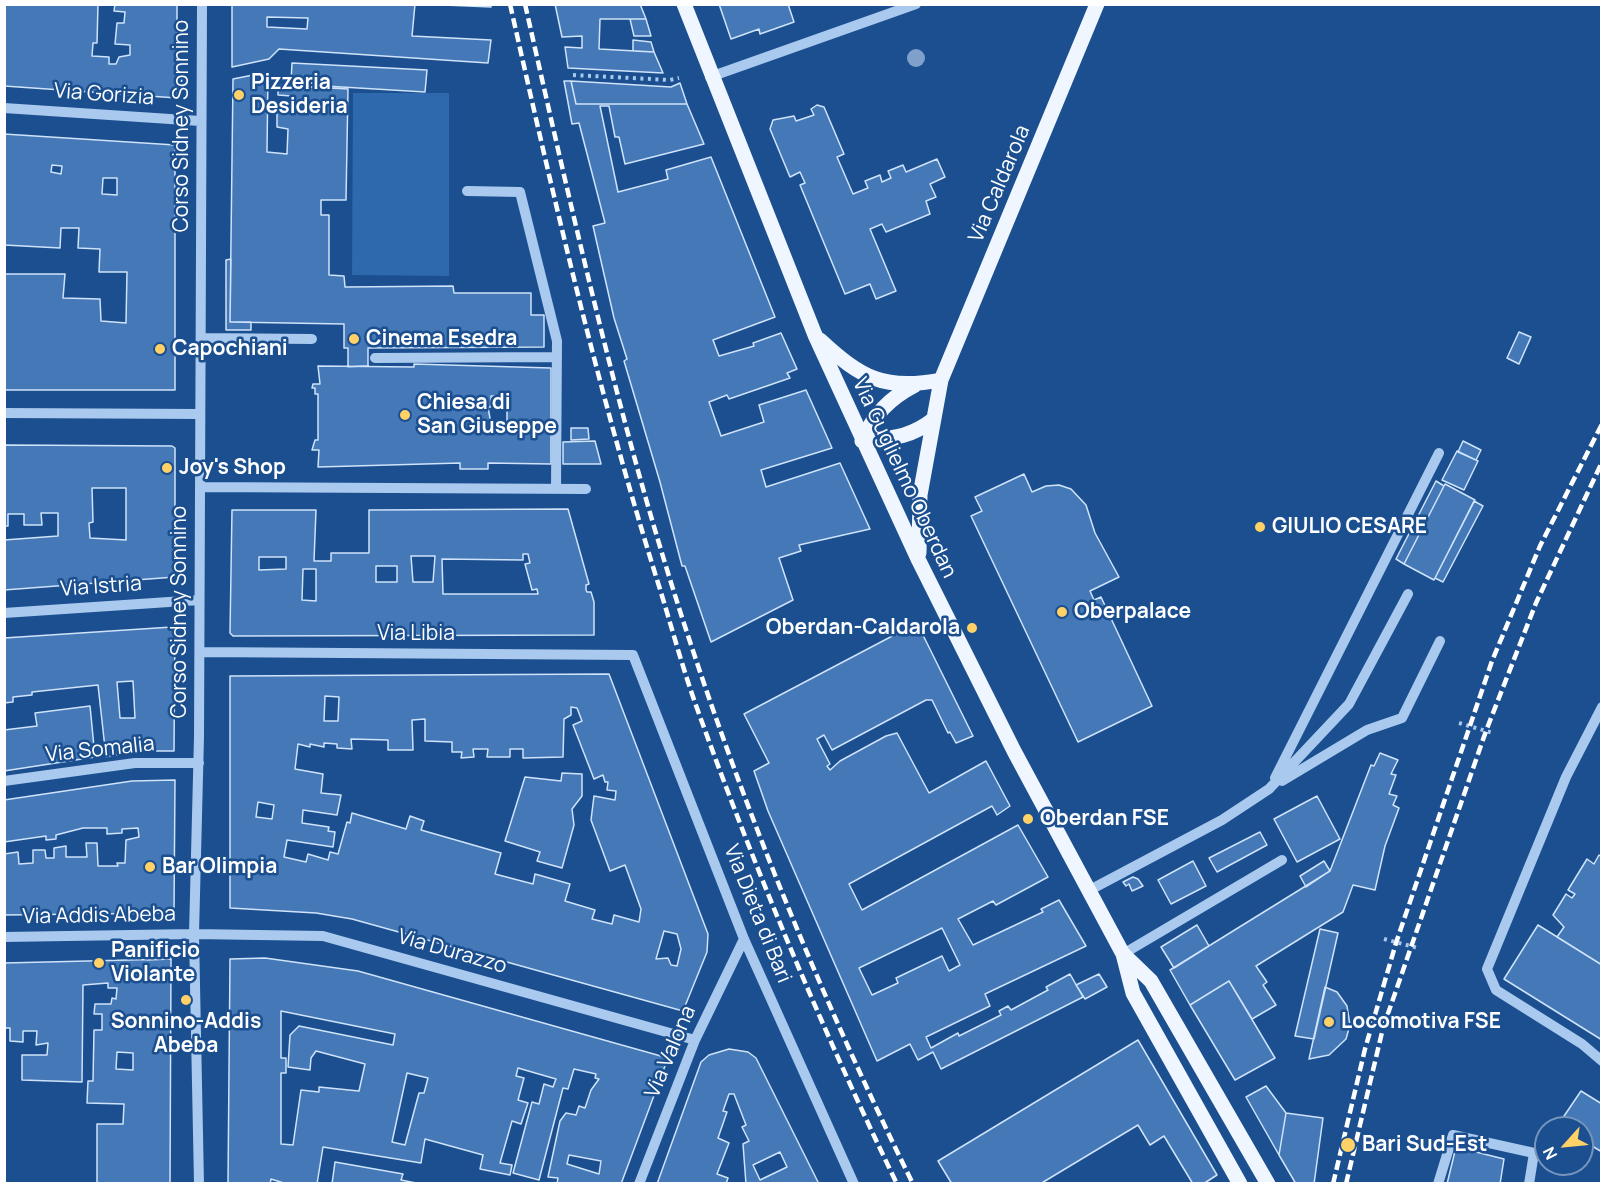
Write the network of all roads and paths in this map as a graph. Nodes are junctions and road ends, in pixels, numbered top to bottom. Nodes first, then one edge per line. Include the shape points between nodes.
1 (202, 4) edge
2 (684, 4) edge
3 (916, 4) edge
4 (1097, 4) edge
5 (573, 75) dead end
6 (710, 76) junction
7 (679, 78) dead end
8 (4, 108) edge
9 (200, 121) junction
10 (467, 191) dead end
11 (815, 335) junction
12 (201, 338) junction
13 (312, 339) dead end
14 (557, 357) junction
15 (375, 358) dead end
16 (940, 380) junction
17 (915, 385) junction
18 (4, 413) edge
19 (200, 414) junction
20 (934, 419) junction
21 (862, 441) junction
22 (1439, 453) dead end
23 (200, 487) junction
24 (556, 489) junction
25 (585, 489) dead end
26 (919, 561) junction
27 (1408, 594) dead end
28 (199, 600) junction
29 (4, 613) edge
30 (1440, 642) dead end
31 (200, 652) junction
32 (633, 655) joint
33 (1602, 707) edge
34 (1459, 723) dead end
35 (1493, 733) dead end
36 (199, 763) junction
37 (4, 781) edge
38 (1269, 789) junction
39 (1282, 860) dead end
40 (1088, 891) junction
41 (194, 934) junction
42 (4, 937) edge
43 (744, 939) junction
44 (1384, 939) dead end
45 (1418, 948) dead end
46 (1123, 954) junction
47 (695, 1040) junction
48 (1602, 1061) edge
49 (199, 1184) edge
50 (639, 1184) edge
51 (854, 1184) edge
52 (1240, 1184) edge
53 (1268, 1184) edge
54 (1438, 1184) edge
55 (1529, 1184) edge

1 - 9 street, Corso Sidney Sonnino
2 - 6 main road, Via Guglielmo Oberdan
3 - 6 street
4 - 16 main road, Via Caldarola
5 - 7 path
6 - 11 main road, Via Guglielmo Oberdan
8 - 9 street, Via Gorizia
9 - 12 street, Corso Sidney Sonnino
10 - 14 street via 520,192 557,341
11 - 17 main road via 844,363 873,380
11 - 21 main road, Via Guglielmo Oberdan
12 - 13 street
12 - 19 street, Corso Sidney Sonnino
14 - 15 street
14 - 24 street
16 - 17 main road
16 - 20 main road, Via Caldarola
17 - 21 main road via 896,395 872,419
18 - 19 street
19 - 23 street, Corso Sidney Sonnino
20 - 21 main road via 918,432
20 - 26 main road, Via Caldarola via 920,495
21 - 26 main road, Via Guglielmo Oberdan
22 - 38 street
23 - 24 street
23 - 28 street, Corso Sidney Sonnino
24 - 25 street
26 - 40 main road, Via Guglielmo Oberdan
27 - 38 street via 1349,704
28 - 29 street, Via Istria
28 - 31 street, Corso Sidney Sonnino
30 - 38 street via 1402,718 1366,730
31 - 32 street, Via Libia
31 - 36 street, Corso Sidney Sonnino
32 - 43 street, Via Dieta di Bari
33 - 48 street via 1566,777 1487,969 1496,990
34 - 35 path
36 - 37 street, Via Somalia via 135,763
36 - 41 street, Corso Sidney Sonnino
38 - 40 street via 1222,820
39 - 46 street
40 - 46 main road, Via Guglielmo Oberdan
41 - 42 street, Via Addis Abeba
41 - 47 street, Via Durazzo via 323,936
41 - 49 street, Corso Sidney Sonnino
43 - 47 street, Via Valona
43 - 51 street, Via Dieta di Bari
44 - 45 path
46 - 52 main road, Via Guglielmo Oberdan via 1133,993
46 - 53 main road, Via Guglielmo Oberdan via 1151,981
47 - 50 street, Via Valona
54 - 55 street via 1453,1135 1534,1153

